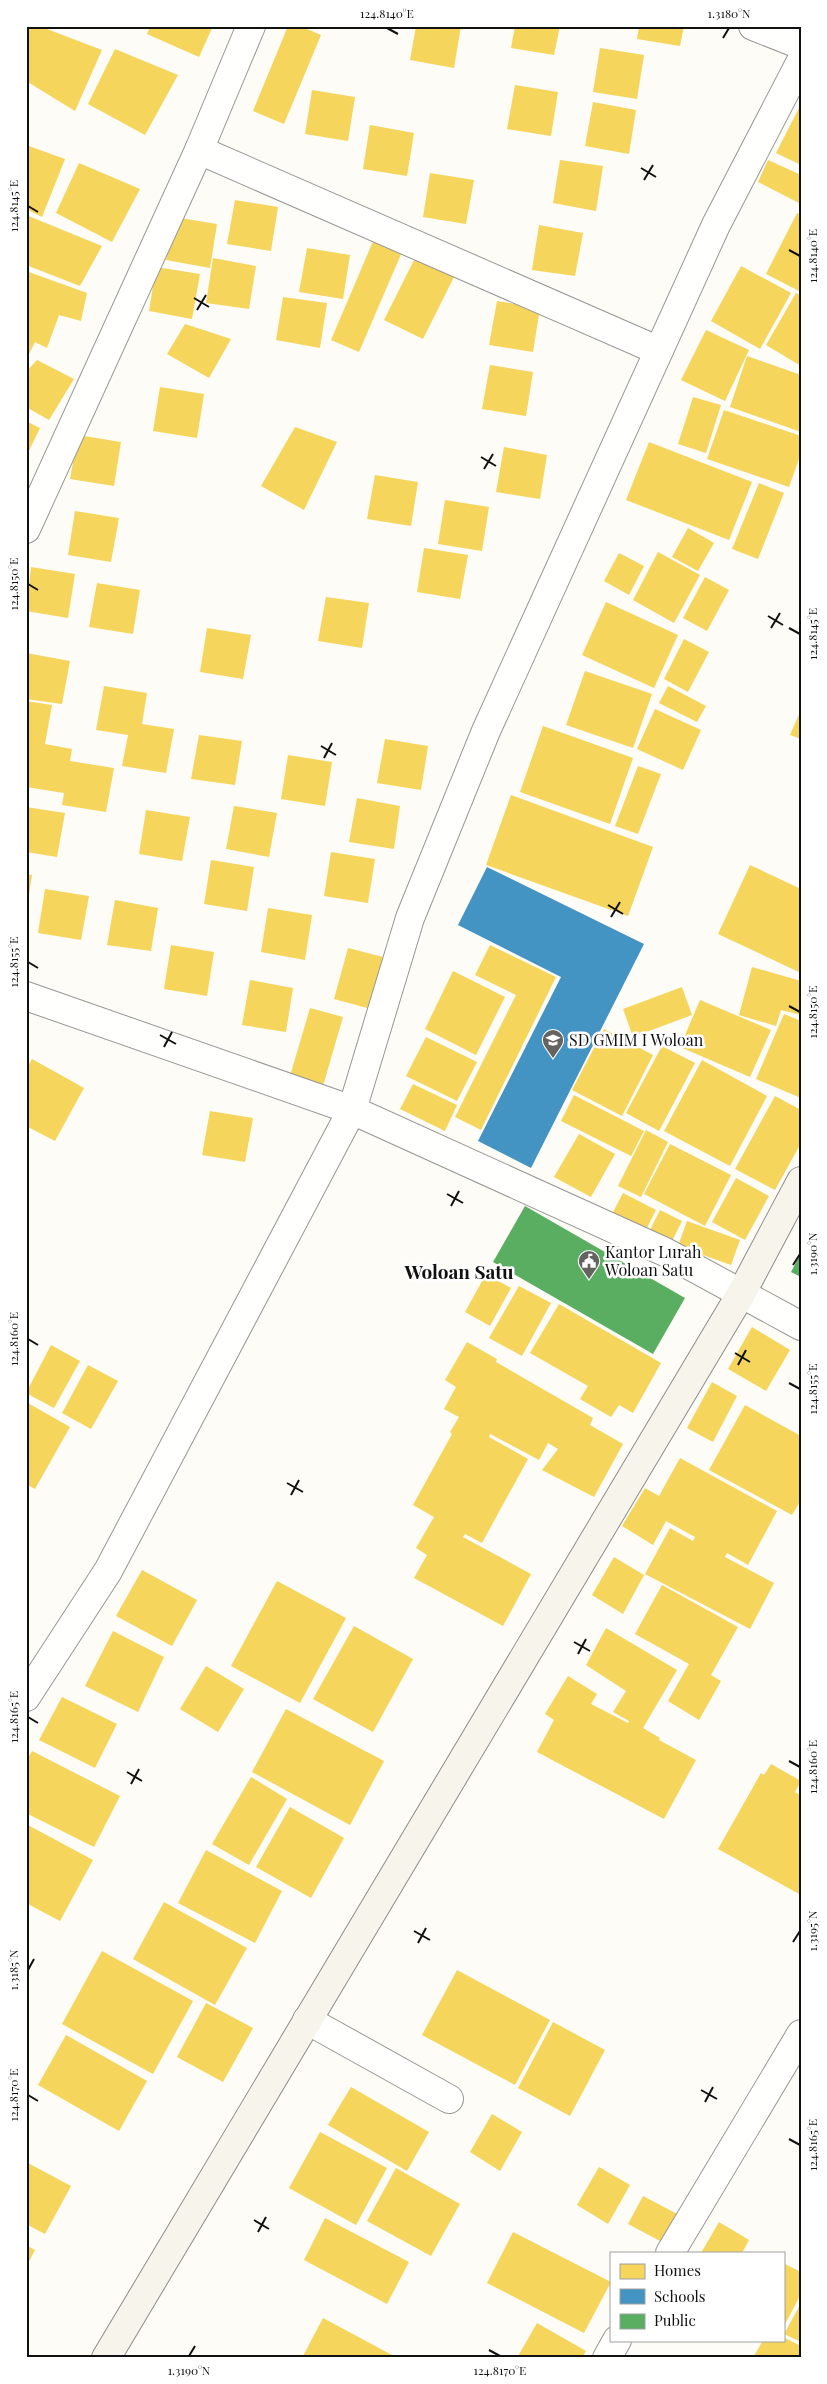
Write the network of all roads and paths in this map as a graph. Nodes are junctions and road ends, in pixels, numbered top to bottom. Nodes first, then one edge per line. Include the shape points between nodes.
1 (251, 26) edge
2 (753, 26) edge
3 (801, 45) edge
4 (801, 61) edge
5 (199, 150) junction
6 (657, 350) junction
7 (26, 529) edge
8 (26, 996) edge
9 (352, 1110) junction
10 (801, 1180) edge
11 (741, 1294) junction
12 (801, 1326) edge
13 (26, 1697) edge
14 (308, 2020) junction
15 (801, 2034) edge
16 (449, 2099) dead end
17 (671, 2252) edge
18 (617, 2342) edge
19 (106, 2358) edge
20 (607, 2358) edge

1 - 5 street
2 - 3 street
4 - 6 street via 716,225
5 - 6 street
5 - 7 street
6 - 9 street via 486,730 410,918
8 - 9 street
9 - 11 street via 666,1252
9 - 13 street via 108,1571
10 - 11 main road
11 - 12 street
11 - 14 main road
14 - 16 street
14 - 19 main road
15 - 17 street
18 - 20 street

